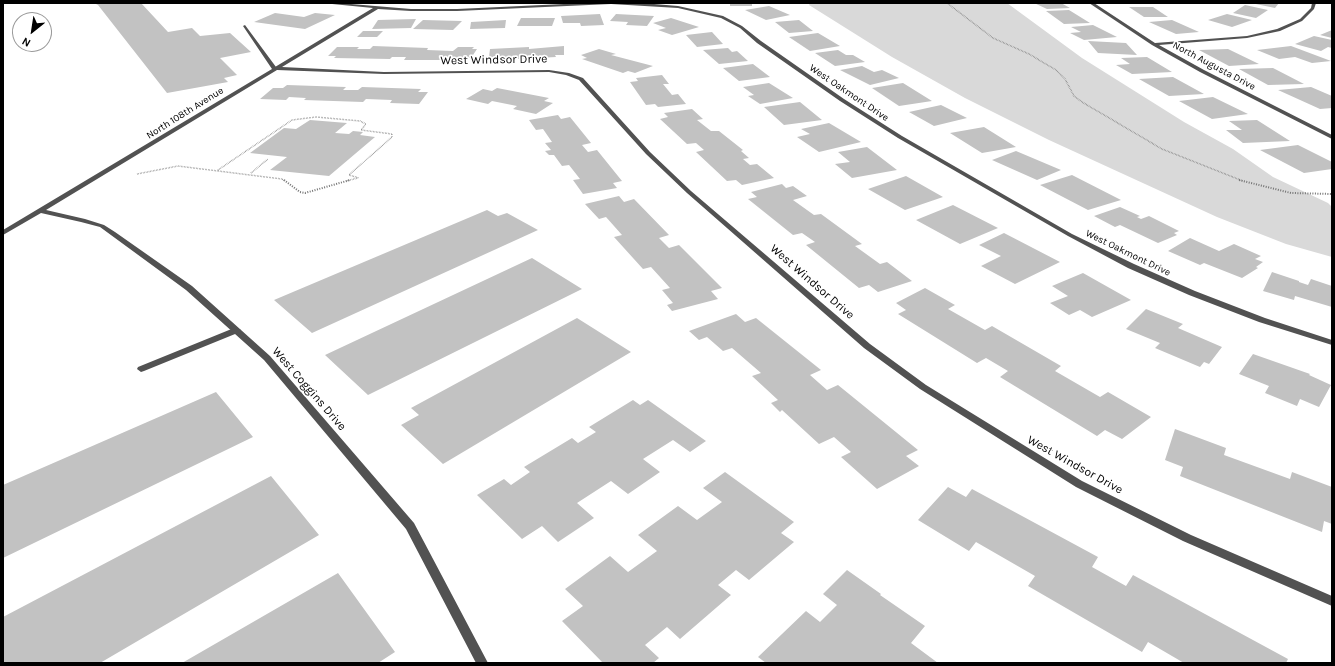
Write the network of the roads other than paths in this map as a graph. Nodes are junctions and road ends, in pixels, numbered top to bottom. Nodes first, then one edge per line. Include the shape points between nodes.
1 (324, 3) edge
2 (686, 3) edge
3 (1091, 3) edge
4 (1314, 3) edge
5 (678, 7) junction
6 (376, 8) junction
7 (245, 26) dead end
8 (1154, 44) junction
9 (274, 68) junction
10 (1332, 137) edge
11 (41, 212) junction
12 (3, 233) edge
13 (237, 330) junction
14 (1332, 343) edge
15 (141, 369) dead end
16 (1332, 601) edge
17 (482, 663) edge

1 - 6 street, West Oakmont Drive
2 - 5 street
3 - 8 street, North Augusta Drive
4 - 8 street via 1313,8 1301,20 1278,30 1241,38
5 - 6 street, West Oakmont Drive via 611,3 456,10
5 - 14 street, West Oakmont Drive via 722,17 741,27 842,100 900,137 1070,235 1192,293
6 - 9 street, North 108th Avenue
7 - 9 street
8 - 10 street, North Augusta Drive
9 - 11 street, North 108th Avenue
9 - 16 street, West Windsor Drive via 384,73 549,70 581,79 648,152 689,192 867,346 923,387 1079,484 1187,538
11 - 12 street, North 108th Avenue
11 - 13 street, West Coggins Drive via 102,226 189,288
13 - 15 street
13 - 17 street, West Coggins Drive via 267,358 410,526

